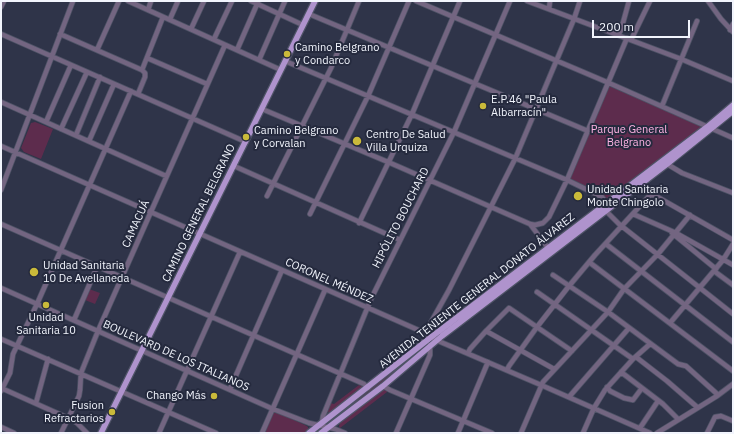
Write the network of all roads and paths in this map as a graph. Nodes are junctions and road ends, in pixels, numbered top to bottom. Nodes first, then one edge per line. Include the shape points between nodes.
1 (4, 1) edge
2 (73, 1) edge
3 (119, 1) edge
4 (128, 1) edge
5 (151, 1) edge
6 (178, 1) edge
7 (204, 1) edge
8 (232, 1) edge
9 (251, 1) edge
10 (285, 1) edge
11 (315, 1) edge
12 (358, 1) edge
13 (409, 1) edge
14 (416, 1) edge
15 (460, 1) edge
16 (510, 1) edge
17 (527, 1) edge
18 (550, 1) edge
19 (580, 1) edge
20 (629, 1) edge
21 (650, 1) edge
22 (708, 1) edge
23 (258, 2) edge
24 (1, 7) edge
25 (549, 9) junction
26 (148, 10) junction
27 (279, 14) junction
28 (309, 14) junction
29 (163, 17) junction
30 (454, 17) junction
31 (574, 19) junction
32 (170, 20) junction
33 (697, 22) dead end
34 (733, 24) edge
35 (303, 25) junction
36 (191, 29) junction
37 (346, 29) junction
38 (731, 31) edge
39 (1, 34) edge
40 (60, 34) junction
41 (495, 35) junction
42 (618, 35) junction
43 (214, 39) junction
44 (629, 39) junction
45 (225, 45) junction
46 (390, 47) junction
47 (97, 50) junction
48 (237, 50) junction
49 (52, 56) junction
50 (148, 58) junction
51 (681, 59) junction
52 (259, 60) junction
53 (285, 61) junction
54 (556, 61) junction
55 (72, 65) junction
56 (432, 66) junction
57 (142, 70) junction
58 (281, 70) junction
59 (87, 72) junction
60 (100, 78) junction
61 (326, 78) junction
62 (733, 81) edge
63 (475, 83) junction
64 (609, 83) junction
65 (114, 84) junction
66 (207, 84) junction
67 (131, 92) junction
68 (138, 94) junction
69 (368, 96) junction
70 (1, 102) edge
71 (733, 105) edge
72 (662, 106) junction
73 (262, 109) junction
74 (535, 109) junction
75 (733, 111) edge
76 (412, 114) junction
77 (30, 115) junction
78 (192, 118) junction
79 (46, 122) junction
80 (303, 126) junction
81 (709, 128) junction
82 (61, 129) junction
83 (588, 131) junction
84 (454, 132) junction
85 (76, 135) junction
86 (733, 138) edge
87 (89, 141) junction
88 (246, 142) junction
89 (345, 143) junction
90 (1, 146) edge
91 (106, 149) junction
92 (16, 152) junction
93 (515, 159) junction
94 (388, 162) junction
95 (667, 164) junction
96 (234, 166) junction
97 (166, 176) junction
98 (430, 180) junction
99 (567, 180) junction
100 (89, 184) junction
101 (274, 184) junction
102 (1, 190) edge
103 (733, 193) edge
104 (267, 196) dead end
105 (315, 203) junction
106 (491, 206) junction
107 (606, 207) junction
108 (151, 212) junction
109 (310, 214) dead end
110 (633, 214) junction
111 (690, 215) junction
112 (359, 223) junction
113 (1, 224) edge
114 (530, 224) junction
115 (622, 226) junction
116 (200, 234) junction
117 (673, 234) junction
118 (400, 240) junction
119 (733, 240) edge
120 (606, 244) junction
121 (733, 244) edge
122 (548, 248) junction
123 (60, 251) junction
124 (240, 252) junction
125 (658, 254) junction
126 (723, 260) junction
127 (589, 262) junction
128 (733, 265) edge
129 (97, 267) junction
130 (282, 270) junction
131 (715, 270) junction
132 (642, 271) junction
133 (554, 274) dead end
134 (122, 278) junction
135 (733, 285) edge
136 (569, 286) junction
137 (1, 288) edge
138 (699, 288) junction
139 (325, 290) junction
140 (624, 290) junction
141 (537, 292) dead end
142 (168, 298) junction
143 (37, 304) junction
144 (555, 304) junction
145 (684, 305) junction
146 (367, 308) junction
147 (608, 312) junction
148 (733, 314) edge
149 (211, 317) junction
150 (74, 320) junction
151 (670, 323) junction
152 (537, 327) junction
153 (629, 328) junction
154 (592, 329) junction
155 (98, 331) junction
156 (486, 331) junction
157 (425, 333) junction
158 (253, 336) junction
159 (1, 338) edge
160 (433, 339) junction
161 (733, 342) edge
162 (650, 344) junction
163 (430, 345) junction
164 (16, 346) junction
165 (614, 346) junction
166 (520, 349) junction
167 (142, 350) junction
168 (572, 351) junction
169 (468, 353) junction
170 (296, 355) junction
171 (635, 358) junction
172 (48, 359) junction
173 (488, 362) junction
174 (554, 369) junction
175 (187, 370) junction
176 (507, 370) junction
177 (733, 371) edge
178 (621, 372) junction
179 (81, 373) junction
180 (340, 374) junction
181 (733, 384) edge
182 (541, 385) junction
183 (383, 386) junction
184 (608, 387) junction
185 (368, 388) junction
186 (642, 388) junction
187 (1, 389) edge
188 (230, 389) junction
189 (122, 392) junction
190 (717, 396) junction
191 (570, 397) junction
192 (411, 398) junction
193 (658, 401) junction
194 (36, 403) junction
195 (594, 408) junction
196 (697, 408) junction
197 (273, 409) junction
198 (169, 412) junction
199 (68, 418) junction
200 (339, 419) junction
201 (678, 419) junction
202 (463, 420) junction
203 (733, 421) edge
204 (320, 424) junction
205 (1, 427) edge
206 (328, 428) junction
207 (640, 428) junction
208 (334, 431) edge
209 (212, 432) edge
210 (14, 433) edge
211 (60, 433) edge
212 (87, 433) edge
213 (101, 433) edge
214 (160, 433) edge
215 (262, 433) edge
216 (309, 433) edge
217 (321, 433) edge
218 (345, 433) edge
219 (396, 433) edge
220 (458, 433) edge
221 (492, 433) edge
222 (521, 433) edge
223 (583, 433) edge
224 (650, 433) edge
225 (657, 433) edge
226 (707, 433) edge

1 - 24 street
2 - 40 street
3 - 47 street
4 - 26 street
5 - 26 street
6 - 32 street
7 - 36 street
8 - 43 street
9 - 23 street
10 - 27 street
11 - 28 main road, CAMINO GENERAL BELGRANO
12 - 37 street
13 - 46 street
14 - 30 street
15 - 30 street
16 - 41 street, HIPÓLITO BOUCHARD
17 - 25 street
18 - 25 street
19 - 31 street
20 - 42 street
21 - 44 street
22 - 38 street
23 - 27 street
23 - 48 street
25 - 31 street
26 - 29 street
27 - 35 street
27 - 52 street
28 - 35 main road, CAMINO GENERAL BELGRANO
28 - 37 street
29 - 32 street
29 - 50 street
30 - 41 street
30 - 56 street
31 - 42 street
31 - 54 street
32 - 36 street
33 - 51 street
34 - 38 street
35 - 53 main road, CAMINO GENERAL BELGRANO
36 - 43 street
37 - 46 street
37 - 61 street
39 - 49 street
40 - 47 street
40 - 49 street
41 - 54 street
41 - 63 street, HIPÓLITO BOUCHARD
42 - 44 street
43 - 45 street
44 - 51 street
44 - 64 street
45 - 48 street
45 - 66 street, CAMACUÁ
46 - 56 street
46 - 69 street
47 - 57 street
48 - 52 street
49 - 55 street
49 - 77 street
50 - 57 street
50 - 66 street
51 - 62 street
51 - 72 street
52 - 58 street
53 - 58 main road, CAMINO GENERAL BELGRANO
53 - 61 street
54 - 64 street
54 - 74 street
55 - 59 street
55 - 79 street
56 - 63 street
56 - 76 street
57 - 68 street via 145,77
58 - 73 main road, CAMINO GENERAL BELGRANO
59 - 60 street
59 - 82 street
60 - 65 street
60 - 85 street
61 - 69 street
61 - 80 street
63 - 74 street
63 - 84 street, HIPÓLITO BOUCHARD
64 - 72 street
64 - 83 street
65 - 67 street
65 - 87 street
66 - 78 street, CAMACUÁ
67 - 68 street
67 - 91 street
68 - 78 street
69 - 76 street
69 - 89 street
70 - 77 street
71 - 81 main road, AVENIDA TENIENTE GENERAL DONATO ÁLVAREZ
72 - 81 street
73 - 80 street
73 - 88 main road, CAMINO GENERAL BELGRANO
74 - 83 street
74 - 93 street
75 - 81 main road, AVENIDA TENIENTE GENERAL DONATO ÁLVAREZ
76 - 84 street
76 - 94 street
77 - 79 street
77 - 92 street
78 - 88 street
78 - 97 street, CAMACUÁ
79 - 82 street
80 - 89 street
80 - 101 street
81 - 86 street
81 - 95 main road, AVENIDA TENIENTE GENERAL DONATO ÁLVAREZ
81 - 107 main road, AVENIDA TENIENTE GENERAL DONATO ÁLVAREZ
82 - 85 street
83 - 99 street
84 - 93 street
84 - 98 street, HIPÓLITO BOUCHARD
85 - 87 street
87 - 91 street
88 - 96 main road, CAMINO GENERAL BELGRANO
89 - 94 street
89 - 105 street
90 - 92 street, CORONEL MÉNDEZ
91 - 97 street
91 - 100 street
92 - 100 street, CORONEL MÉNDEZ
92 - 102 street
93 - 99 street
93 - 106 street
94 - 98 street
94 - 112 street
95 - 103 street via 682,173
95 - 107 main road, AVENIDA TENIENTE GENERAL DONATO ÁLVAREZ
96 - 101 street
96 - 116 main road, CAMINO GENERAL BELGRANO
97 - 108 street, CAMACUÁ
98 - 106 street
98 - 118 street, HIPÓLITO BOUCHARD
99 - 107 street via 602,197
99 - 114 street via 546,221 538,225
100 - 108 street, CORONEL MÉNDEZ
100 - 123 street
101 - 104 street
101 - 105 street
105 - 109 street
105 - 112 street
106 - 114 street
106 - 157 street
107 - 115 street
107 - 122 main road, AVENIDA TENIENTE GENERAL DONATO ÁLVAREZ
107 - 160 main road, AVENIDA TENIENTE GENERAL DONATO ÁLVAREZ
108 - 116 street, CORONEL MÉNDEZ
108 - 134 street, CAMACUÁ
110 - 111 street via 650,195 654,195
110 - 115 street
110 - 117 street
111 - 117 street
111 - 119 street
112 - 118 street
113 - 123 street
114 - 122 street
115 - 120 street
115 - 125 street
116 - 124 street, CORONEL MÉNDEZ
116 - 142 main road, CAMINO GENERAL BELGRANO
117 - 125 street
117 - 126 street
117 - 131 street
118 - 146 street, HIPÓLITO BOUCHARD
120 - 127 street
120 - 132 street
121 - 126 street
122 - 160 main road, AVENIDA TENIENTE GENERAL DONATO ÁLVAREZ
123 - 129 street
123 - 143 street
124 - 130 street, CORONEL MÉNDEZ
124 - 149 street
125 - 132 street
125 - 138 street
126 - 128 street
126 - 131 street
127 - 136 street
127 - 140 street
129 - 134 street
129 - 150 street
130 - 139 street, CORONEL MÉNDEZ
130 - 158 street
131 - 135 street
131 - 138 street
132 - 140 street
132 - 145 street
133 - 136 street
134 - 142 street
134 - 155 street, CAMACUÁ
136 - 144 street
136 - 147 street
137 - 143 street, BOULEVARD DE LOS ITALIANOS
138 - 145 street
138 - 148 street
139 - 146 street, CORONEL MÉNDEZ
139 - 170 street
140 - 147 street
140 - 151 street
141 - 144 street
142 - 149 street
142 - 167 main road, CAMINO GENERAL BELGRANO
143 - 150 street, BOULEVARD DE LOS ITALIANOS
143 - 164 street
144 - 152 street
144 - 154 street
145 - 151 street
145 - 161 street
146 - 157 street, CORONEL MÉNDEZ
146 - 180 street, HIPÓLITO BOUCHARD
147 - 153 street
147 - 154 street
149 - 158 street
149 - 175 street
150 - 155 street, BOULEVARD DE LOS ITALIANOS
151 - 177 street
152 - 156 street via 510,308
152 - 166 street
152 - 168 street
153 - 162 street
153 - 165 street
154 - 165 street
154 - 168 street
155 - 167 street, BOULEVARD DE LOS ITALIANOS
155 - 179 street, CAMACUÁ
156 - 166 street
156 - 169 street
157 - 160 street, CORONEL MÉNDEZ
158 - 170 street
158 - 188 street
159 - 164 street
160 - 163 main road, AVENIDA TENIENTE GENERAL DONATO ÁLVAREZ
160 - 169 street, CORONEL MÉNDEZ
160 - 185 main road, AVENIDA TENIENTE GENERAL DONATO ÁLVAREZ
162 - 171 street
162 - 190 street via 678,364 686,366 716,392
163 - 183 main road, AVENIDA TENIENTE GENERAL DONATO ÁLVAREZ
163 - 192 street via 430,355
164 - 172 street
164 - 187 street via 9,375
165 - 171 street
165 - 191 street
166 - 174 street
166 - 176 street
167 - 175 street, BOULEVARD DE LOS ITALIANOS
167 - 189 main road, CAMINO GENERAL BELGRANO
168 - 174 street
169 - 173 street, CORONEL MÉNDEZ
170 - 180 street
170 - 197 street
171 - 178 street
171 - 196 street via 667,381
172 - 179 street
172 - 194 street
173 - 176 street, CORONEL MÉNDEZ
173 - 202 street
174 - 182 street
175 - 188 street, BOULEVARD DE LOS ITALIANOS
175 - 198 street
176 - 182 street, CORONEL MÉNDEZ
178 - 184 street
178 - 186 street
179 - 189 street
179 - 199 street, CAMACUÁ via 80,392
180 - 185 street
180 - 204 street, HIPÓLITO BOUCHARD
181 - 190 street
182 - 191 street, CORONEL MÉNDEZ
182 - 222 street
183 - 192 street
183 - 200 main road, AVENIDA TENIENTE GENERAL DONATO ÁLVAREZ
184 - 186 street via 624,398 633,400
184 - 195 street
185 - 204 main road, AVENIDA TENIENTE GENERAL DONATO ÁLVAREZ
186 - 193 street
187 - 194 street
188 - 197 street, BOULEVARD DE LOS ITALIANOS
189 - 198 street
189 - 213 main road, CAMINO GENERAL BELGRANO
190 - 196 street
191 - 195 street, CORONEL MÉNDEZ
192 - 202 street
192 - 219 street
193 - 201 street
193 - 207 street
194 - 199 street
195 - 207 street, CORONEL MÉNDEZ
195 - 223 street
196 - 201 street
197 - 204 street, BOULEVARD DE LOS ITALIANOS
197 - 215 street
198 - 209 street
198 - 214 street
199 - 211 street, CAMACUÁ
199 - 212 street
200 - 206 main road, AVENIDA TENIENTE GENERAL DONATO ÁLVAREZ
200 - 208 street
201 - 225 street
202 - 220 street
202 - 221 street
203 - 226 street via 717,416 713,418
204 - 206 street, BOULEVARD DE LOS ITALIANOS
204 - 216 main road, AVENIDA TENIENTE GENERAL DONATO ÁLVAREZ
205 - 210 street
206 - 208 street, BOULEVARD DE LOS ITALIANOS
206 - 217 main road, AVENIDA TENIENTE GENERAL DONATO ÁLVAREZ
207 - 224 street, CORONEL MÉNDEZ
208 - 218 street, BOULEVARD DE LOS ITALIANOS

